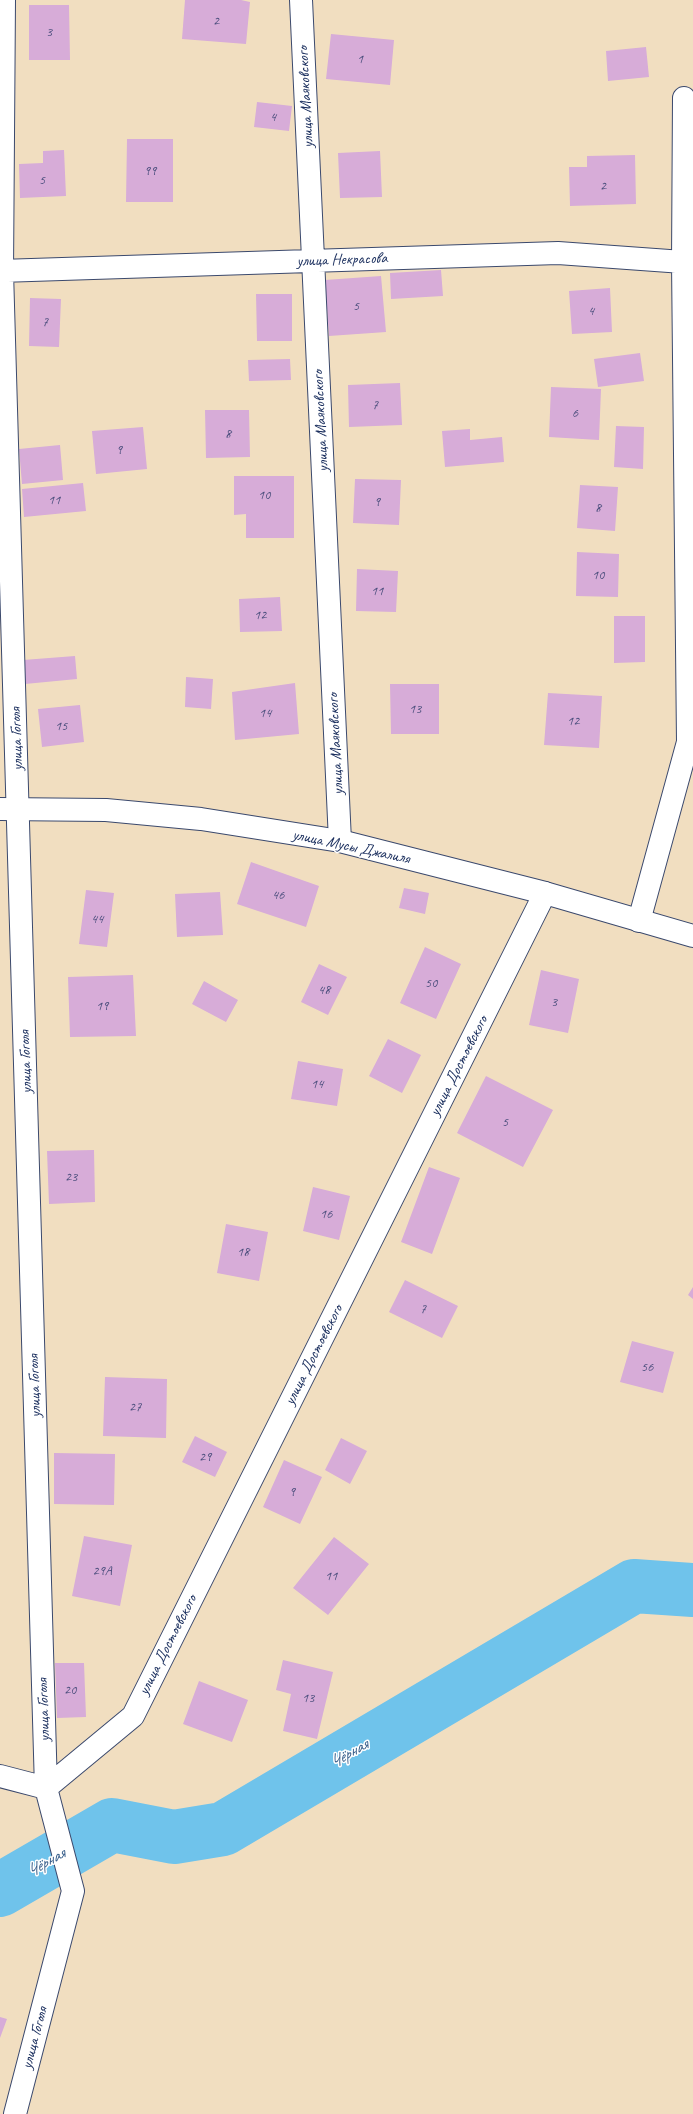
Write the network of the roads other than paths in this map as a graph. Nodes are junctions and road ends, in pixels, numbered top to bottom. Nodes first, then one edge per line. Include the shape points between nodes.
1 (4, 0) edge
2 (302, 0) edge
3 (684, 98) dead end
4 (688, 259) edge
5 (313, 261) junction
6 (1, 271) edge
7 (9, 809) edge
8 (340, 841) junction
9 (545, 893) junction
10 (639, 921) junction
11 (693, 936) edge
12 (0, 1776) edge
13 (46, 1788) junction
14 (15, 2114) edge

1 - 6 street, улица Гоголя
2 - 5 street, улица Маяковского
3 - 4 street
4 - 5 street, улица Некрасова via 558,253
4 - 10 street via 688,742
5 - 6 street, улица Некрасова
5 - 8 street, улица Маяковского
6 - 7 street, улица Гоголя
7 - 8 street, улица Мусы Джалиля via 106,810 201,819
7 - 13 street, улица Гоголя
8 - 9 street, улица Мусы Джалиля
9 - 10 street, улица Мусы Джалиля
9 - 13 street, улица Достоевского via 133,1716
10 - 11 street, улица Мусы Джалиля
12 - 13 street
13 - 14 street, улица Гоголя via 73,1891

